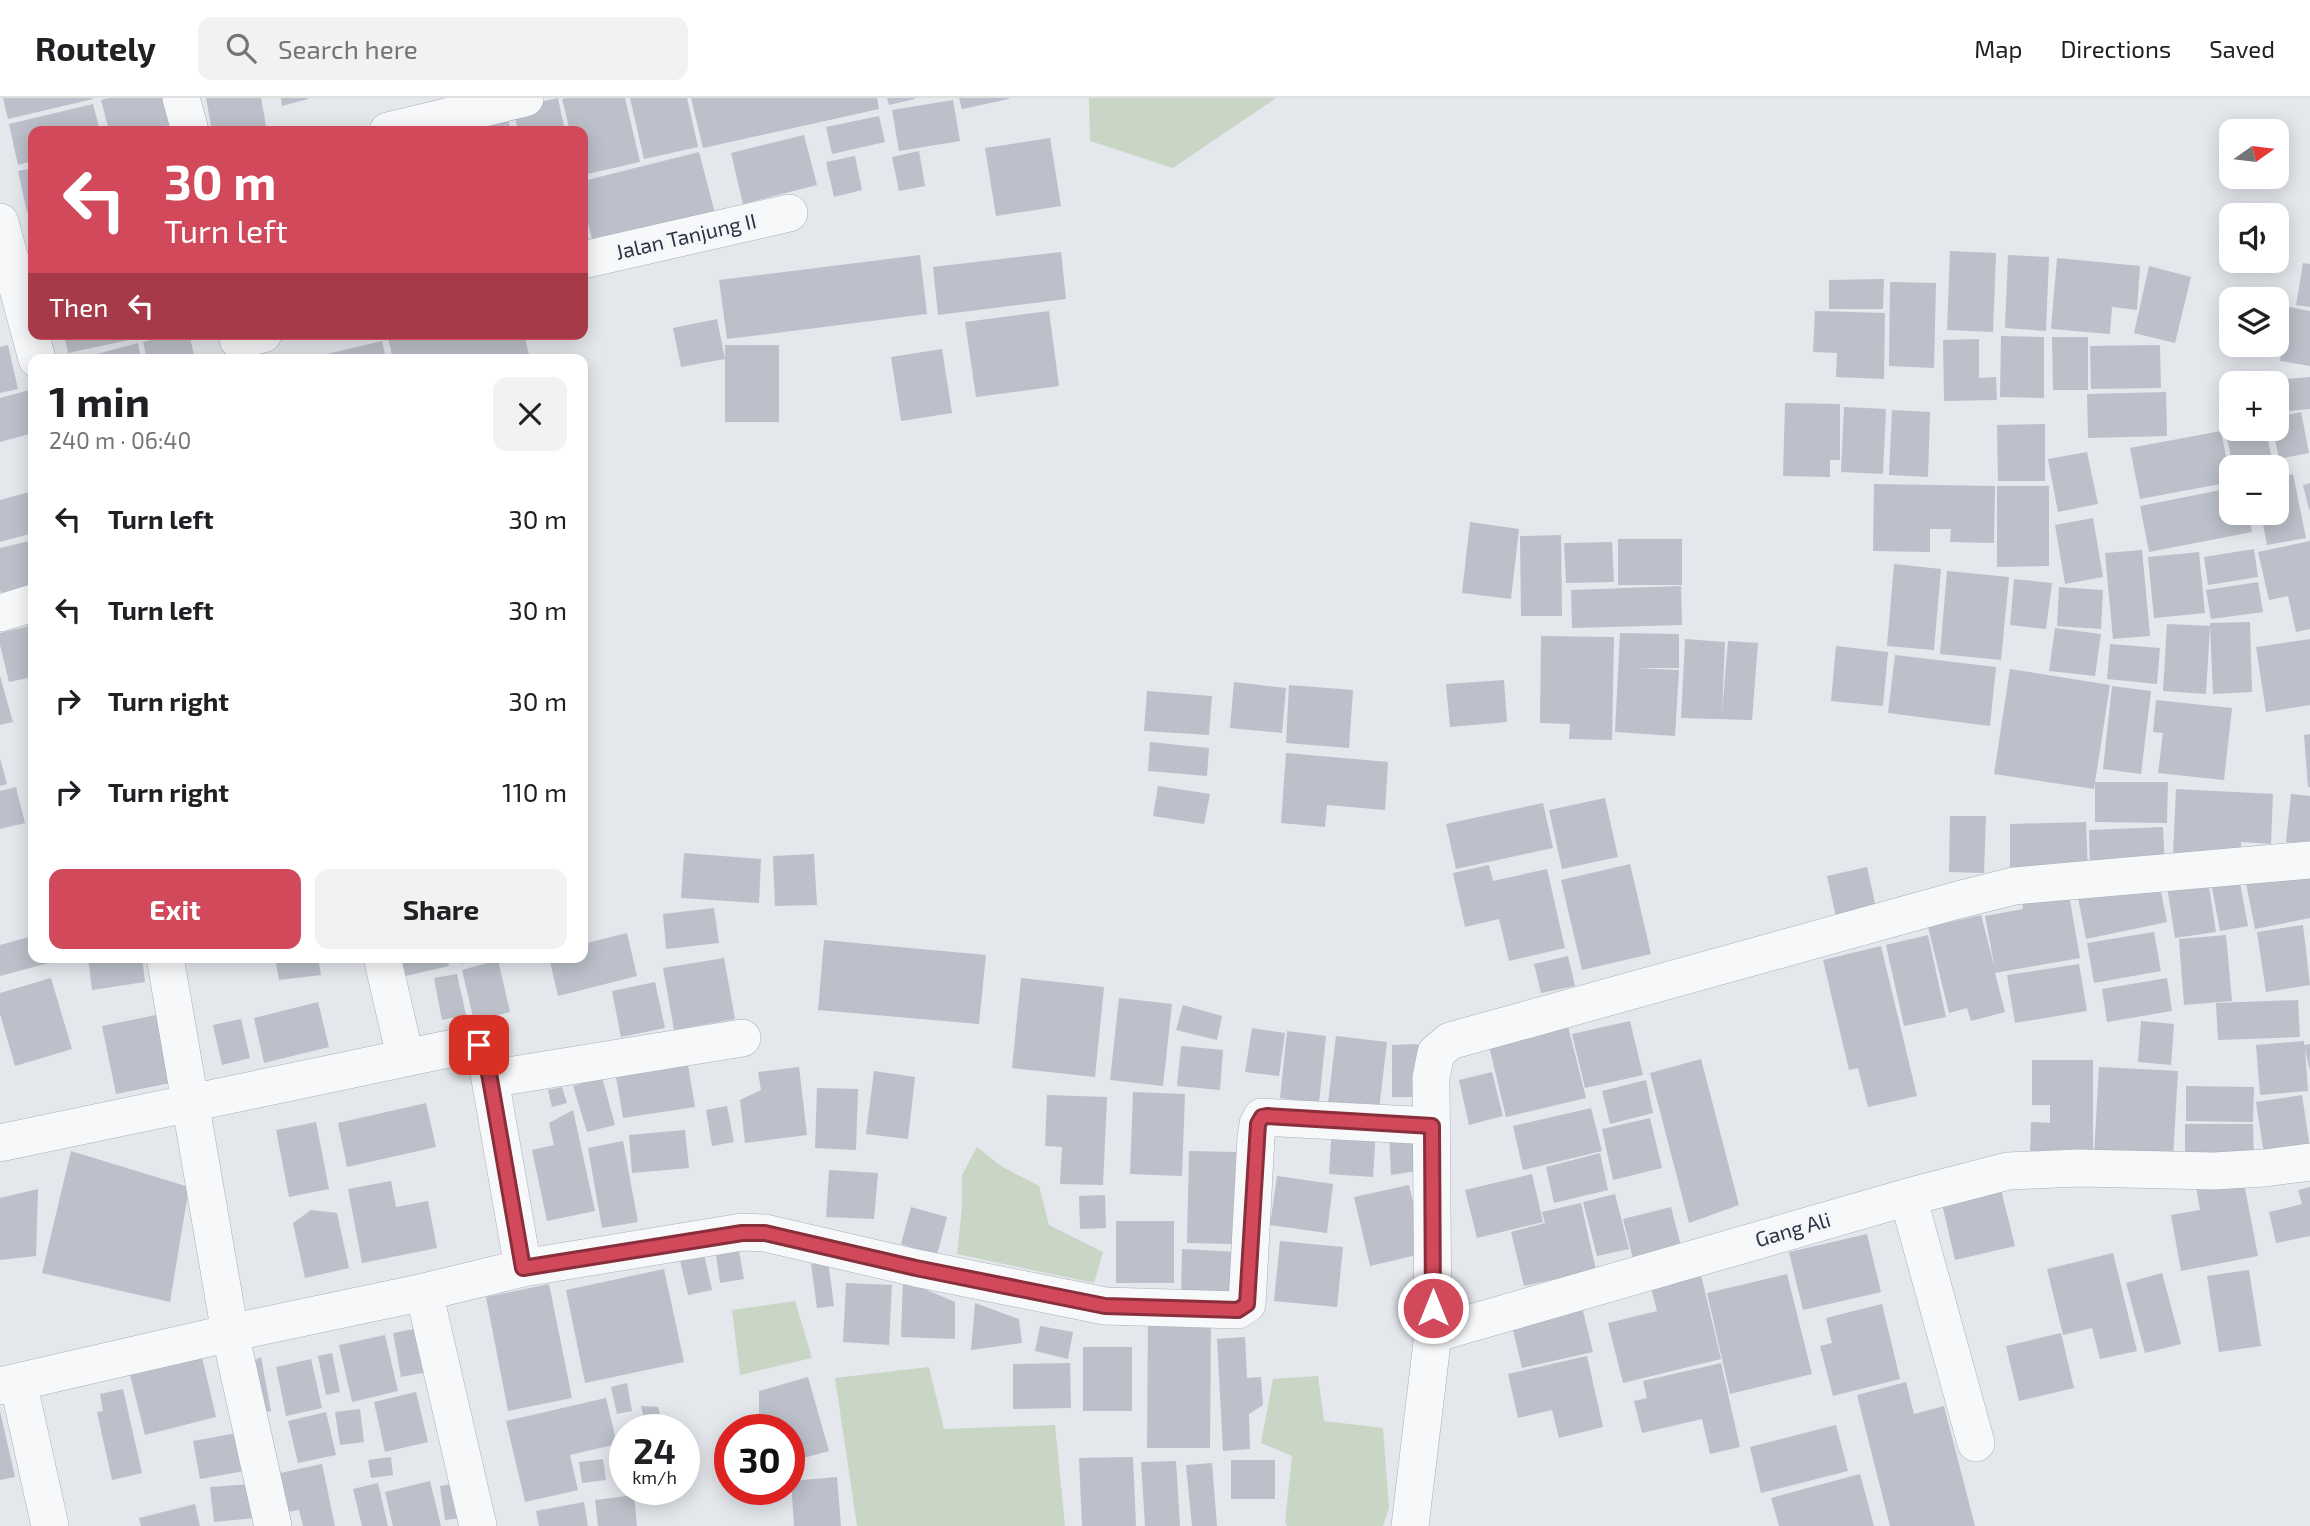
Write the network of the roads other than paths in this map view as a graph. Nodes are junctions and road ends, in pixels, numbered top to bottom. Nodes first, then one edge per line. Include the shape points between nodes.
1 (181, 98) edge
2 (525, 98) edge
3 (189, 126) edge
4 (409, 126) edge
5 (789, 213) dead end
6 (0, 222) edge
7 (588, 259) edge
8 (28, 326) edge
9 (28, 605) edge
10 (0, 613) edge
11 (2310, 860) edge
12 (166, 963) edge
13 (383, 963) edge
14 (741, 1038) dead end
15 (405, 1056) junction
16 (490, 1079) junction
17 (191, 1102) junction
18 (1432, 1126) junction
19 (0, 1143) edge
20 (2310, 1162) edge
21 (1908, 1197) junction
22 (523, 1268) junction
23 (424, 1293) junction
24 (230, 1333) junction
25 (1433, 1334) junction
26 (9, 1384) edge
27 (1976, 1443) dead end
28 (50, 1526) edge
29 (273, 1526) edge
30 (478, 1526) edge
31 (1410, 1526) edge

1 - 3 street
2 - 4 street
5 - 7 street, Jalan Tanjung II
6 - 8 street
9 - 10 street
11 - 18 street via 2014,886 1466,1035 1450,1041 1432,1063
12 - 17 street
13 - 15 street
14 - 16 street
15 - 16 street via 477,1043 484,1050
15 - 17 street
16 - 22 street
17 - 19 street
17 - 24 street
18 - 22 street via 1262,1117 1256,1137 1247,1304 1238,1310 1105,1306 765,1233
18 - 25 street
20 - 21 street, Gang Ali via 2214,1171 2008,1171
21 - 25 street, Gang Ali
21 - 27 street
22 - 23 street
23 - 24 street
23 - 30 street
24 - 26 street
24 - 29 street
25 - 31 street
26 - 28 street

